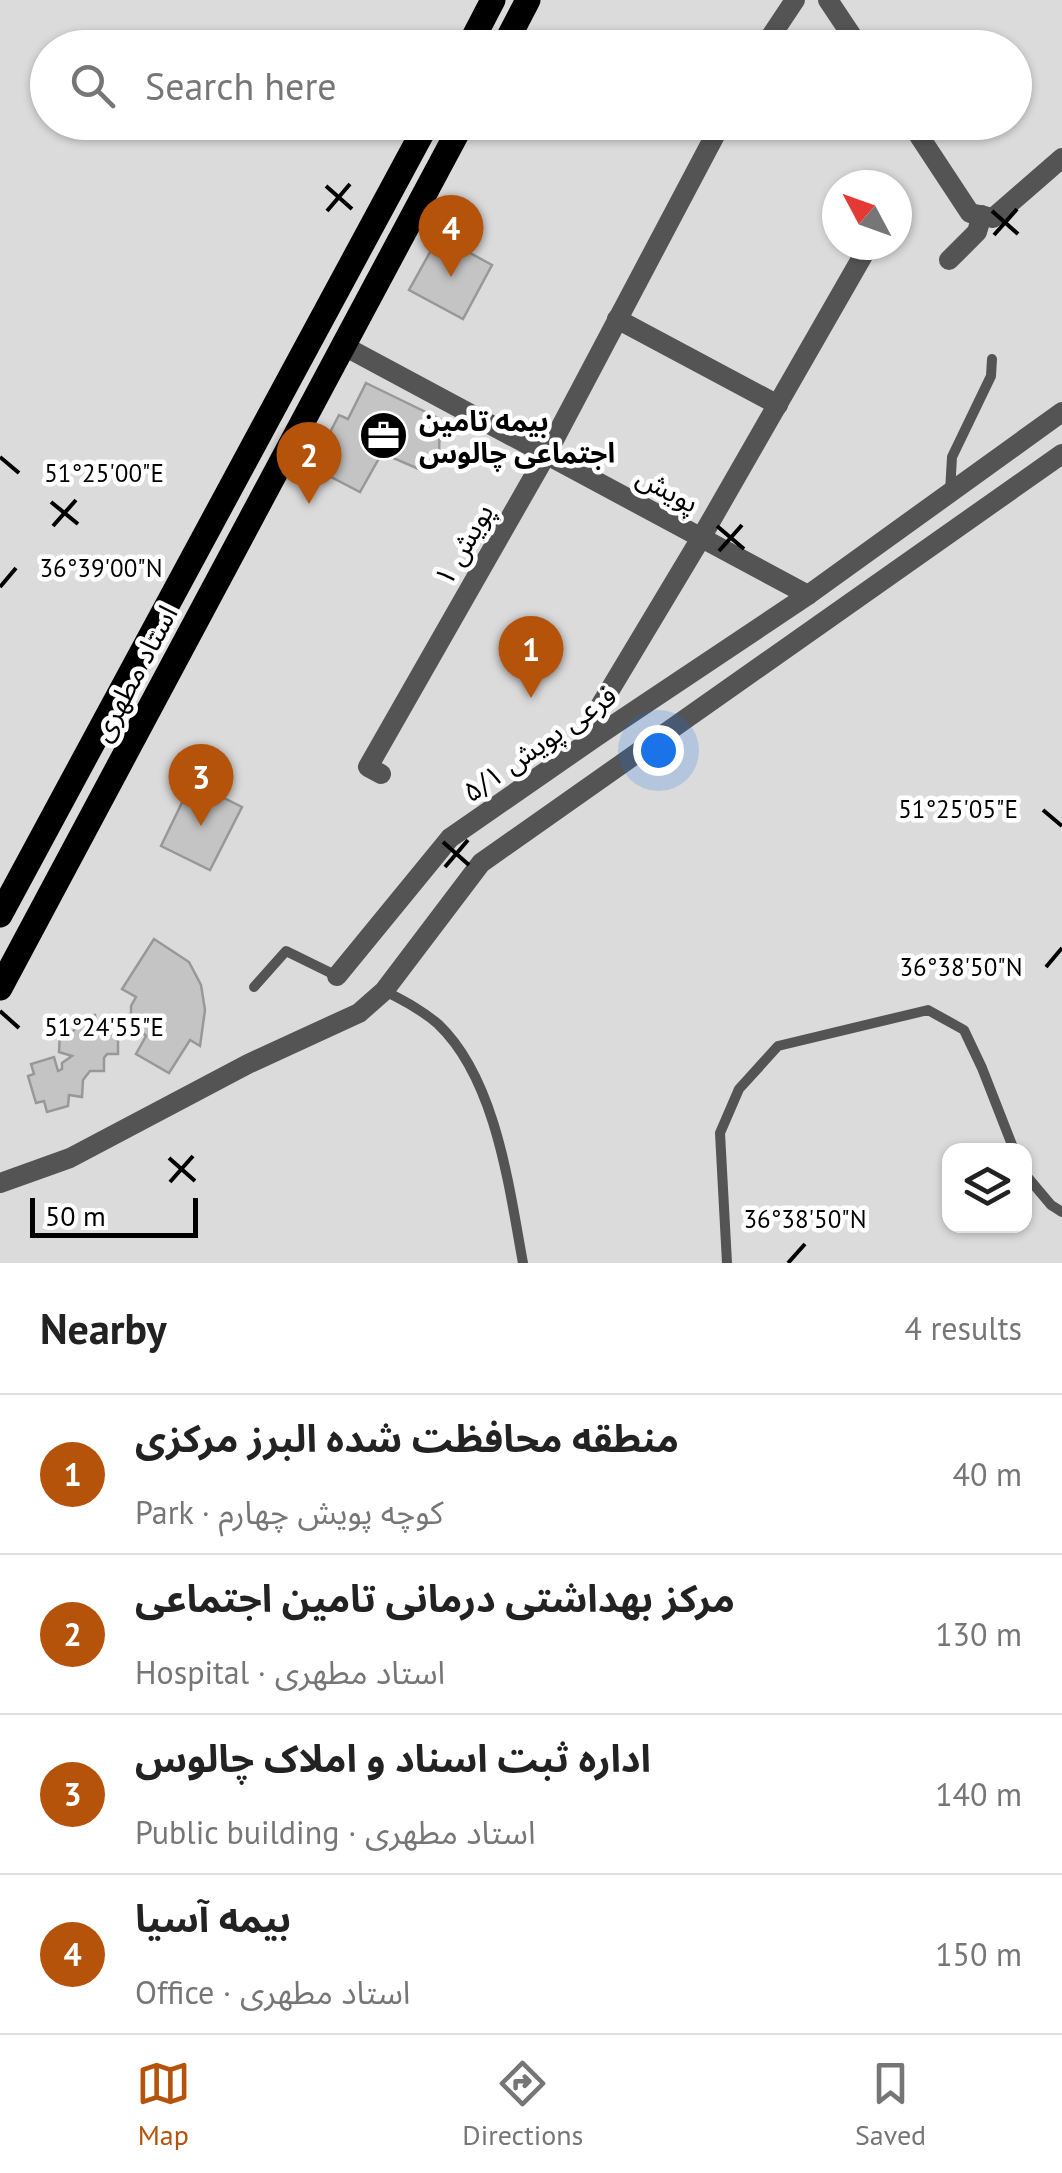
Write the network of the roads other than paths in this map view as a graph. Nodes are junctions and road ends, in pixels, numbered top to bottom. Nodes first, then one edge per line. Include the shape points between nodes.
1 (493, 0) edge
2 (528, 0) edge
3 (795, 0) edge
4 (828, 0) edge
5 (477, 30) edge
6 (512, 30) edge
7 (776, 30) edge
8 (848, 30) edge
9 (418, 140) edge
10 (453, 140) edge
11 (712, 140) edge
12 (922, 140) edge
13 (1062, 158) edge
14 (982, 216) junction
15 (860, 260) edge
16 (949, 260) dead end
17 (617, 319) junction
18 (344, 346) junction
19 (992, 359) dead end
20 (778, 405) junction
21 (1062, 412) edge
22 (1062, 454) edge
23 (546, 455) junction
24 (950, 493) junction
25 (701, 538) junction
26 (808, 595) junction
27 (600, 734) junction
28 (380, 774) dead end
29 (0, 915) edge
30 (338, 976) joint
31 (254, 986) dead end
32 (0, 988) edge
33 (384, 991) junction
34 (1011, 1143) edge
35 (0, 1183) edge
36 (1032, 1183) edge
37 (1062, 1212) edge
38 (523, 1263) edge
39 (727, 1263) edge

1 - 5 main road
2 - 6 main road
3 - 7 street
4 - 8 street
9 - 29 main road, استاد مطهری
10 - 18 main road, استاد مطهری
11 - 17 street, پویش ۱
12 - 14 street via 970,212
13 - 14 street via 993,218
14 - 16 street via 977,232
15 - 20 street
17 - 20 street
17 - 23 street, پویش ۱
18 - 23 street, پویش
18 - 32 main road, استاد مطهری
19 - 24 lane via 991,376 952,457
20 - 25 street
21 - 24 street, فرعی پویش ۵/۱
22 - 33 street via 482,864
23 - 25 street, پویش
23 - 28 street, پویش ۱ via 368,767
24 - 26 street, فرعی پویش ۵/۱
25 - 26 street, پویش
25 - 27 street via 596,713
26 - 27 street, فرعی پویش ۵/۱
27 - 30 street, فرعی پویش ۵/۱ via 450,838
30 - 31 lane via 286,951
33 - 35 street via 359,1013 70,1158
33 - 38 lane via 440,1026 476,1080 502,1148
34 - 39 lane via 964,1030 928,1010 778,1046 739,1089 720,1133
36 - 37 lane

